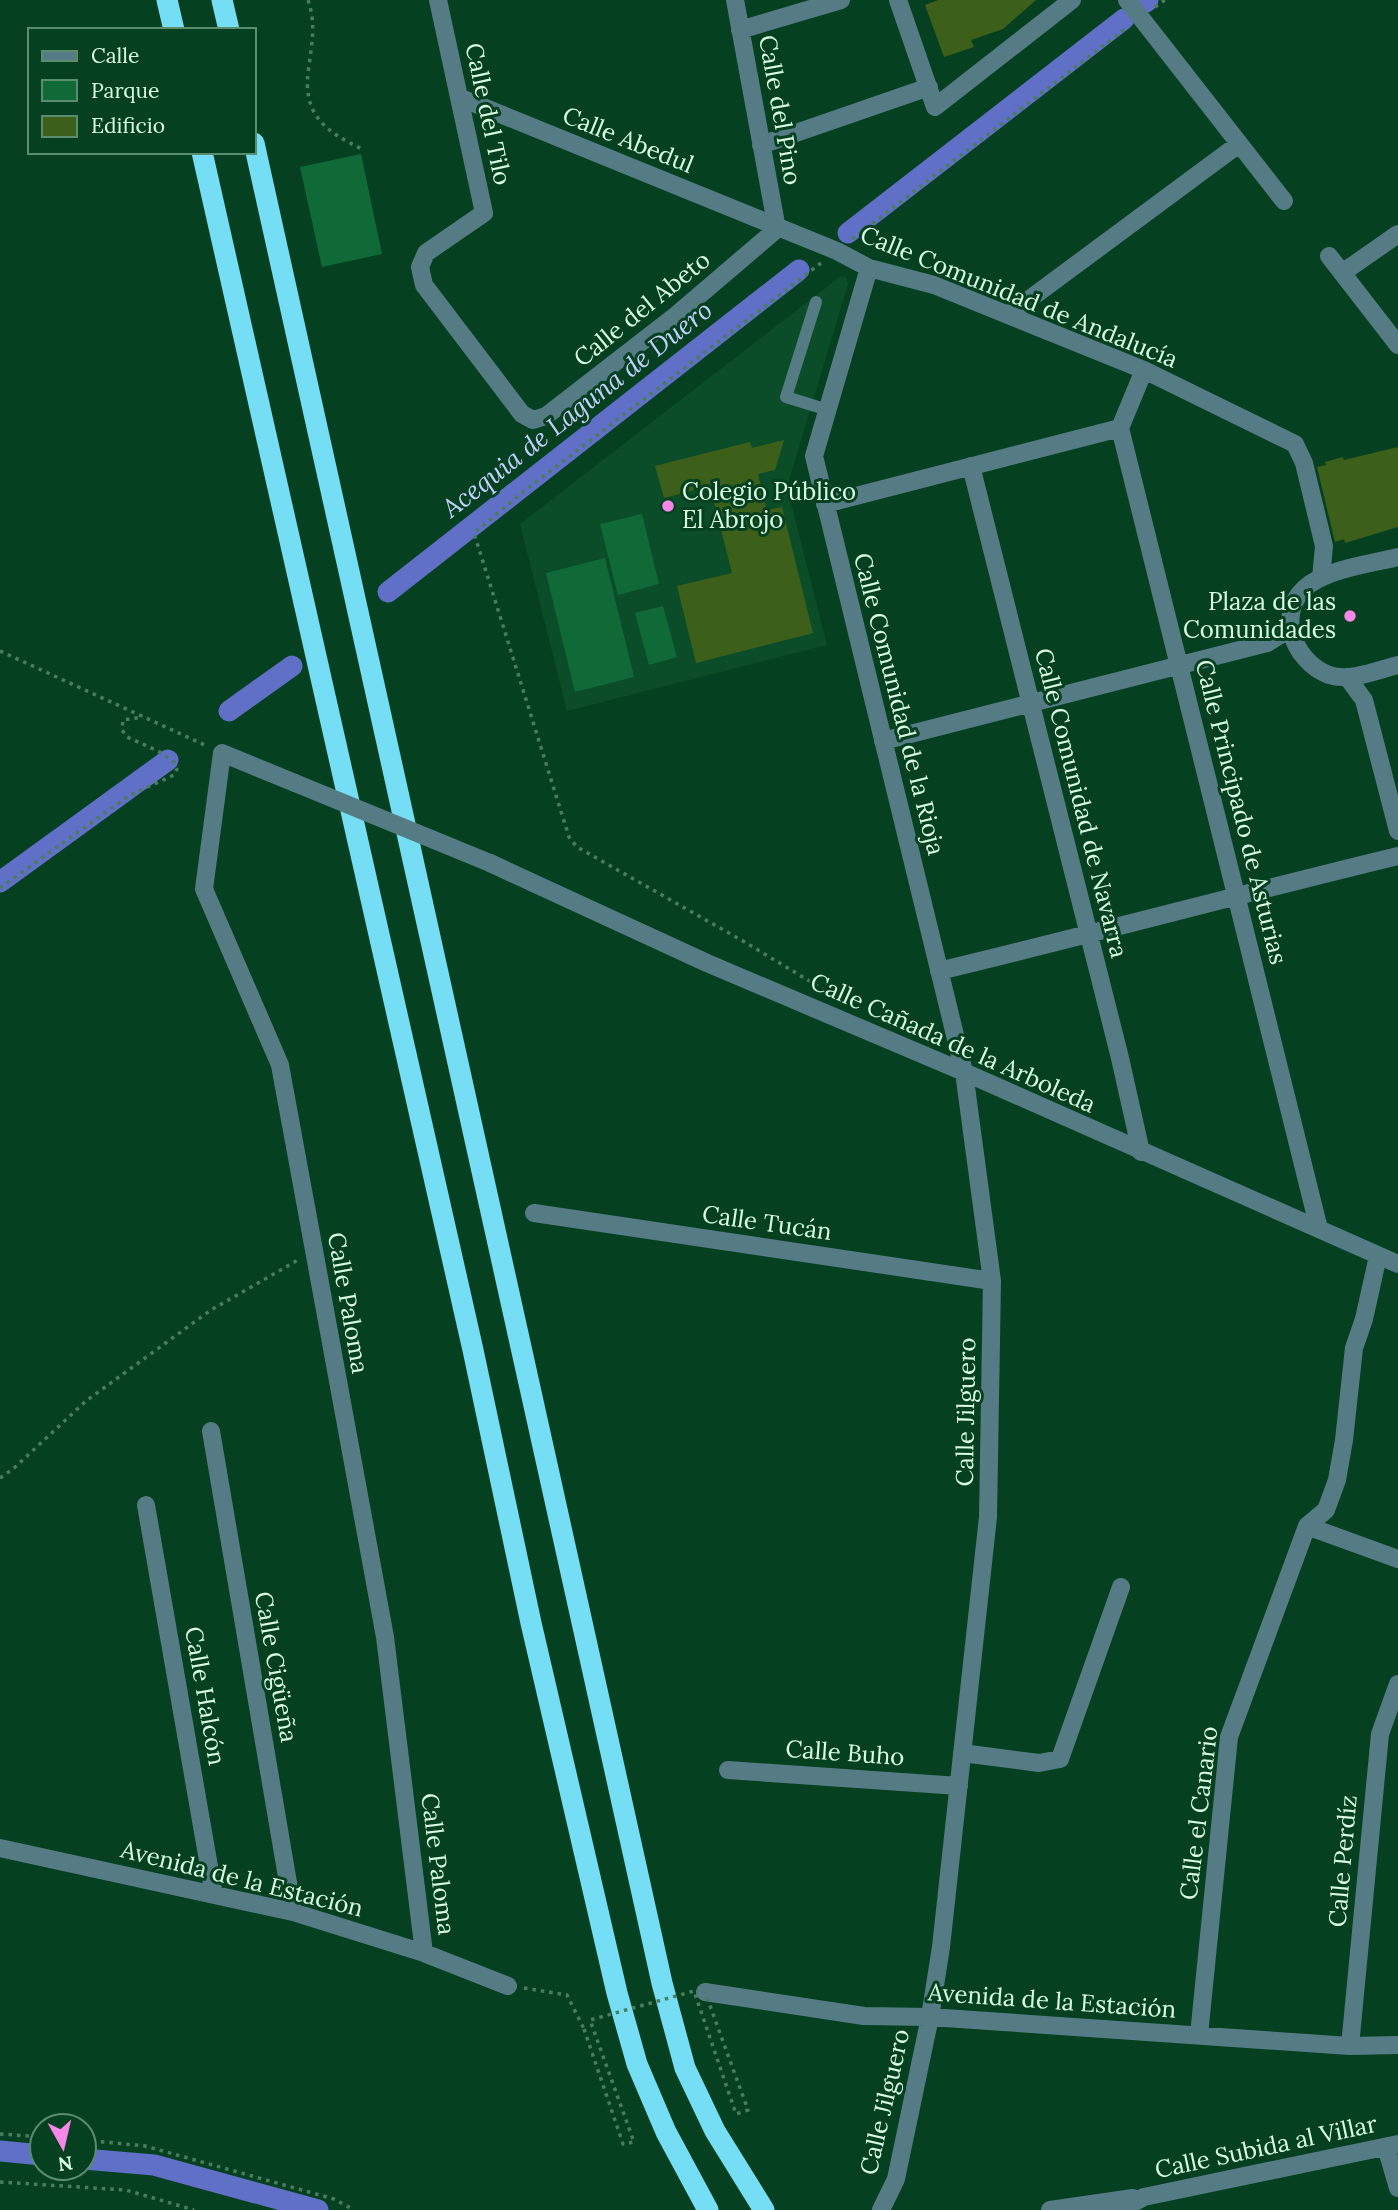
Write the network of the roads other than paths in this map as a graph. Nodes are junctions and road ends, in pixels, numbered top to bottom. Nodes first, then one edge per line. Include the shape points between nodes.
1 (167, 0) edge
2 (222, 0) edge
3 (438, 0) edge
4 (735, 0) edge
5 (841, 0) edge
6 (898, 0) edge
7 (1072, 0) edge
8 (1127, 0) edge
9 (174, 28) edge
10 (229, 28) edge
11 (740, 30) junction
12 (929, 87) junction
13 (461, 98) junction
14 (1239, 144) junction
15 (761, 145) junction
16 (256, 152) edge
17 (202, 154) edge
18 (1284, 201) dead end
19 (777, 229) junction
20 (1398, 234) edge
21 (1329, 256) dead end
22 (869, 268) junction
23 (1342, 273) junction
24 (816, 302) dead end
25 (1008, 315) junction
26 (1398, 345) edge
27 (1144, 370) junction
28 (828, 410) junction
29 (533, 420) joint
30 (1120, 428) junction
31 (971, 466) junction
32 (825, 504) junction
33 (1324, 546) junction
34 (1398, 557) edge
35 (1339, 572) junction
36 (1321, 578) junction
37 (1290, 628) junction
38 (1267, 643) junction
39 (1297, 650) junction
40 (1398, 665) edge
41 (1178, 666) junction
42 (1367, 673) junction
43 (1347, 677) junction
44 (1364, 700) junction
45 (1030, 704) junction
46 (883, 741) junction
47 (222, 752) joint
48 (1398, 831) edge
49 (1398, 856) edge
50 (1237, 894) junction
51 (1089, 935) junction
52 (939, 971) junction
53 (964, 1072) junction
54 (1141, 1152) junction
55 (534, 1213) dead end
56 (1319, 1229) junction
57 (1378, 1256) junction
58 (1398, 1264) edge
59 (992, 1281) junction
60 (211, 1431) dead end
61 (146, 1506) dead end
62 (1307, 1526) junction
63 (1398, 1559) edge
64 (1121, 1587) dead end
65 (1398, 1684) edge
66 (962, 1754) junction
67 (728, 1770) dead end
68 (958, 1786) junction
69 (0, 1848) edge
70 (215, 1895) junction
71 (293, 1912) junction
72 (424, 1953) junction
73 (508, 1986) road end
74 (705, 1992) road end
75 (930, 2017) junction
76 (1199, 2035) junction
77 (1398, 2045) edge
78 (1350, 2046) junction
79 (1392, 2146) edge
80 (1398, 2188) edge
81 (1144, 2197) junction
82 (708, 2210) edge
83 (764, 2210) edge
84 (881, 2210) edge
85 (1050, 2210) edge
86 (1120, 2210) edge

1 - 9 highway
2 - 10 highway
3 - 13 street, Calle del Tilo
4 - 11 street, Calle del Pino
5 - 11 street
6 - 12 street
7 - 12 street via 935,107
8 - 14 street
11 - 15 street, Calle del Pino
12 - 15 street
13 - 19 street, Calle Abedul
13 - 29 street, Calle del Tilo via 484,212 426,253 420,267 424,285 522,414
14 - 18 street
14 - 25 street
15 - 19 street, Calle del Pino
16 - 83 highway via 662,1983 685,2068 715,2131
17 - 82 highway via 614,1981 642,2075
19 - 22 street, Calle Comunidad de Andalucía
19 - 29 street, Calle del Abeto via 547,416
20 - 23 street
21 - 23 street
22 - 25 street, Calle Comunidad de Andalucía via 934,285
22 - 28 street, Calle Comunidad de la Rioja
23 - 26 street
24 - 28 lane via 786,397
25 - 27 street, Calle Comunidad de Andalucía
27 - 30 street
27 - 33 street, Calle Comunidad de Andalucía via 1295,444
28 - 32 street, Calle Comunidad de la Rioja via 814,456
30 - 31 street
30 - 41 street, Calle Principado de Asturias
31 - 32 street
31 - 45 street, Calle Comunidad de Navarra
32 - 46 street, Calle Comunidad de la Rioja
33 - 35 street, Calle Comunidad de Andalucía
33 - 36 street, Calle Comunidad de Andalucía
34 - 35 street
35 - 36 street
36 - 37 street via 1295,599
37 - 38 street
37 - 39 street
38 - 39 street
38 - 41 street
39 - 43 street via 1308,663 1330,675
40 - 42 street
41 - 45 street
41 - 50 street, Calle Principado de Asturias
42 - 43 street
42 - 44 street
43 - 44 street
44 - 48 street
45 - 46 street
45 - 51 street, Calle Comunidad de Navarra
46 - 52 street, Calle Comunidad de la Rioja
47 - 53 street, Calle Cañada de la Arboleda, bridge via 490,863 707,963
47 - 72 street, Calle Paloma via 204,889 280,1065 385,1637
49 - 50 street
50 - 51 street
50 - 56 street, Calle Principado de Asturias
51 - 52 street
51 - 54 street, Calle Comunidad de Navarra
52 - 53 street, Calle Comunidad de la Rioja
53 - 54 street, Calle Cañada de la Arboleda
53 - 59 street, Calle Jilguero
54 - 56 street, Calle Cañada de la Arboleda
55 - 59 street, Calle Tucán
56 - 57 street, Calle Cañada de la Arboleda
57 - 58 street, Calle Cañada de la Arboleda
57 - 62 street via 1354,1348 1337,1480 1326,1510
59 - 66 street, Calle Jilguero via 988,1517
60 - 71 street, Calle Cigüeña
61 - 70 street, Calle Halcón
62 - 63 street
62 - 76 street, Calle el Canario via 1229,1737
64 - 66 street via 1060,1759 1039,1763
65 - 78 street, Calle Perdíz via 1380,1734
66 - 68 street, Calle Jilguero
67 - 68 street, Calle Buho
68 - 75 street, Calle Jilguero
69 - 70 street, Avenida de la Estación
70 - 71 street, Avenida de la Estación
71 - 72 street, Avenida de la Estación
72 - 73 street, Avenida de la Estación
74 - 75 street, Avenida de la Estación via 864,2016
75 - 76 street, Avenida de la Estación
75 - 84 street, Calle Jilguero via 896,2179
76 - 78 street, Avenida de la Estación
77 - 78 street, Avenida de la Estación
79 - 80 street
79 - 81 street, Calle Subida al Villar
81 - 85 street, Calle Subida al Villar
81 - 86 street, Calle Subida al Villar

